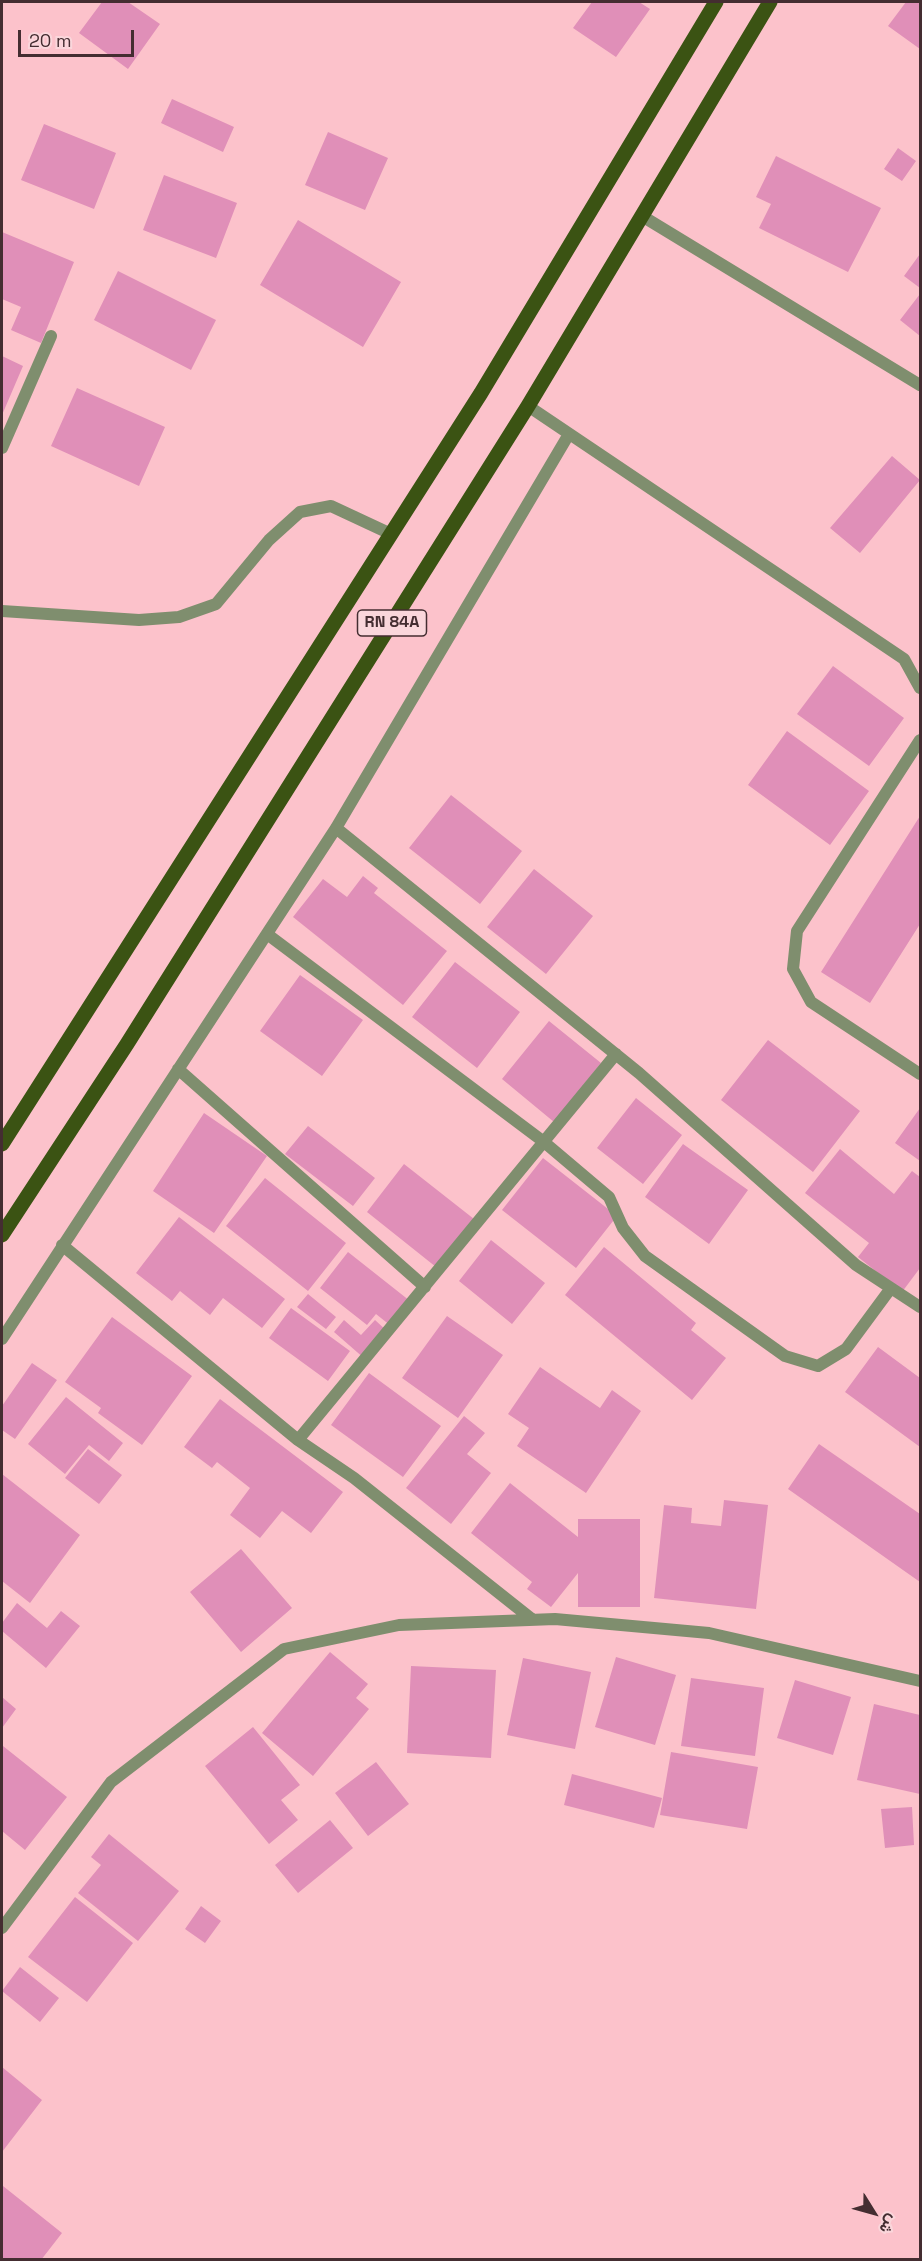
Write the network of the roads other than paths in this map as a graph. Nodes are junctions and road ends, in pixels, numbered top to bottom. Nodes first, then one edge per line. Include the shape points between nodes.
1 (716, 2) edge
2 (770, 2) edge
3 (642, 216) junction
4 (51, 336) dead end
5 (921, 385) edge
6 (528, 406) junction
7 (569, 434) junction
8 (2, 448) edge
9 (391, 534) junction
10 (3, 608) edge
11 (921, 688) edge
12 (921, 740) edge
13 (336, 828) junction
14 (267, 934) junction
15 (615, 1054) junction
16 (178, 1069) junction
17 (921, 1074) edge
18 (544, 1142) junction
19 (2, 1144) edge
20 (2, 1235) edge
21 (62, 1245) junction
22 (425, 1287) junction
23 (891, 1288) junction
24 (921, 1307) edge
25 (2, 1339) edge
26 (298, 1440) junction
27 (533, 1620) junction
28 (921, 1681) edge
29 (2, 1928) edge

1 - 9 main road, RN 84A via 487,383
2 - 3 main road, RN 84A
3 - 5 street
3 - 6 main road, RN 84A
4 - 8 street
6 - 7 street
6 - 20 main road, RN 84A via 127,1044
7 - 11 street via 904,659
7 - 13 street
9 - 10 street via 331,506 300,512 269,540 216,604 179,617 139,620
9 - 19 main road, RN 84A
12 - 17 street via 796,930 793,969 811,1002
13 - 14 street
13 - 15 street
14 - 16 street
14 - 18 street
15 - 18 street
15 - 23 street via 856,1266
16 - 21 street
16 - 22 street
18 - 22 street
18 - 23 street via 609,1197 623,1228 645,1256 784,1356 819,1366 846,1350
21 - 25 street
21 - 26 street
22 - 26 street
23 - 24 street
26 - 27 street via 354,1478
27 - 28 street via 709,1633
27 - 29 street via 399,1625 284,1649 111,1782

